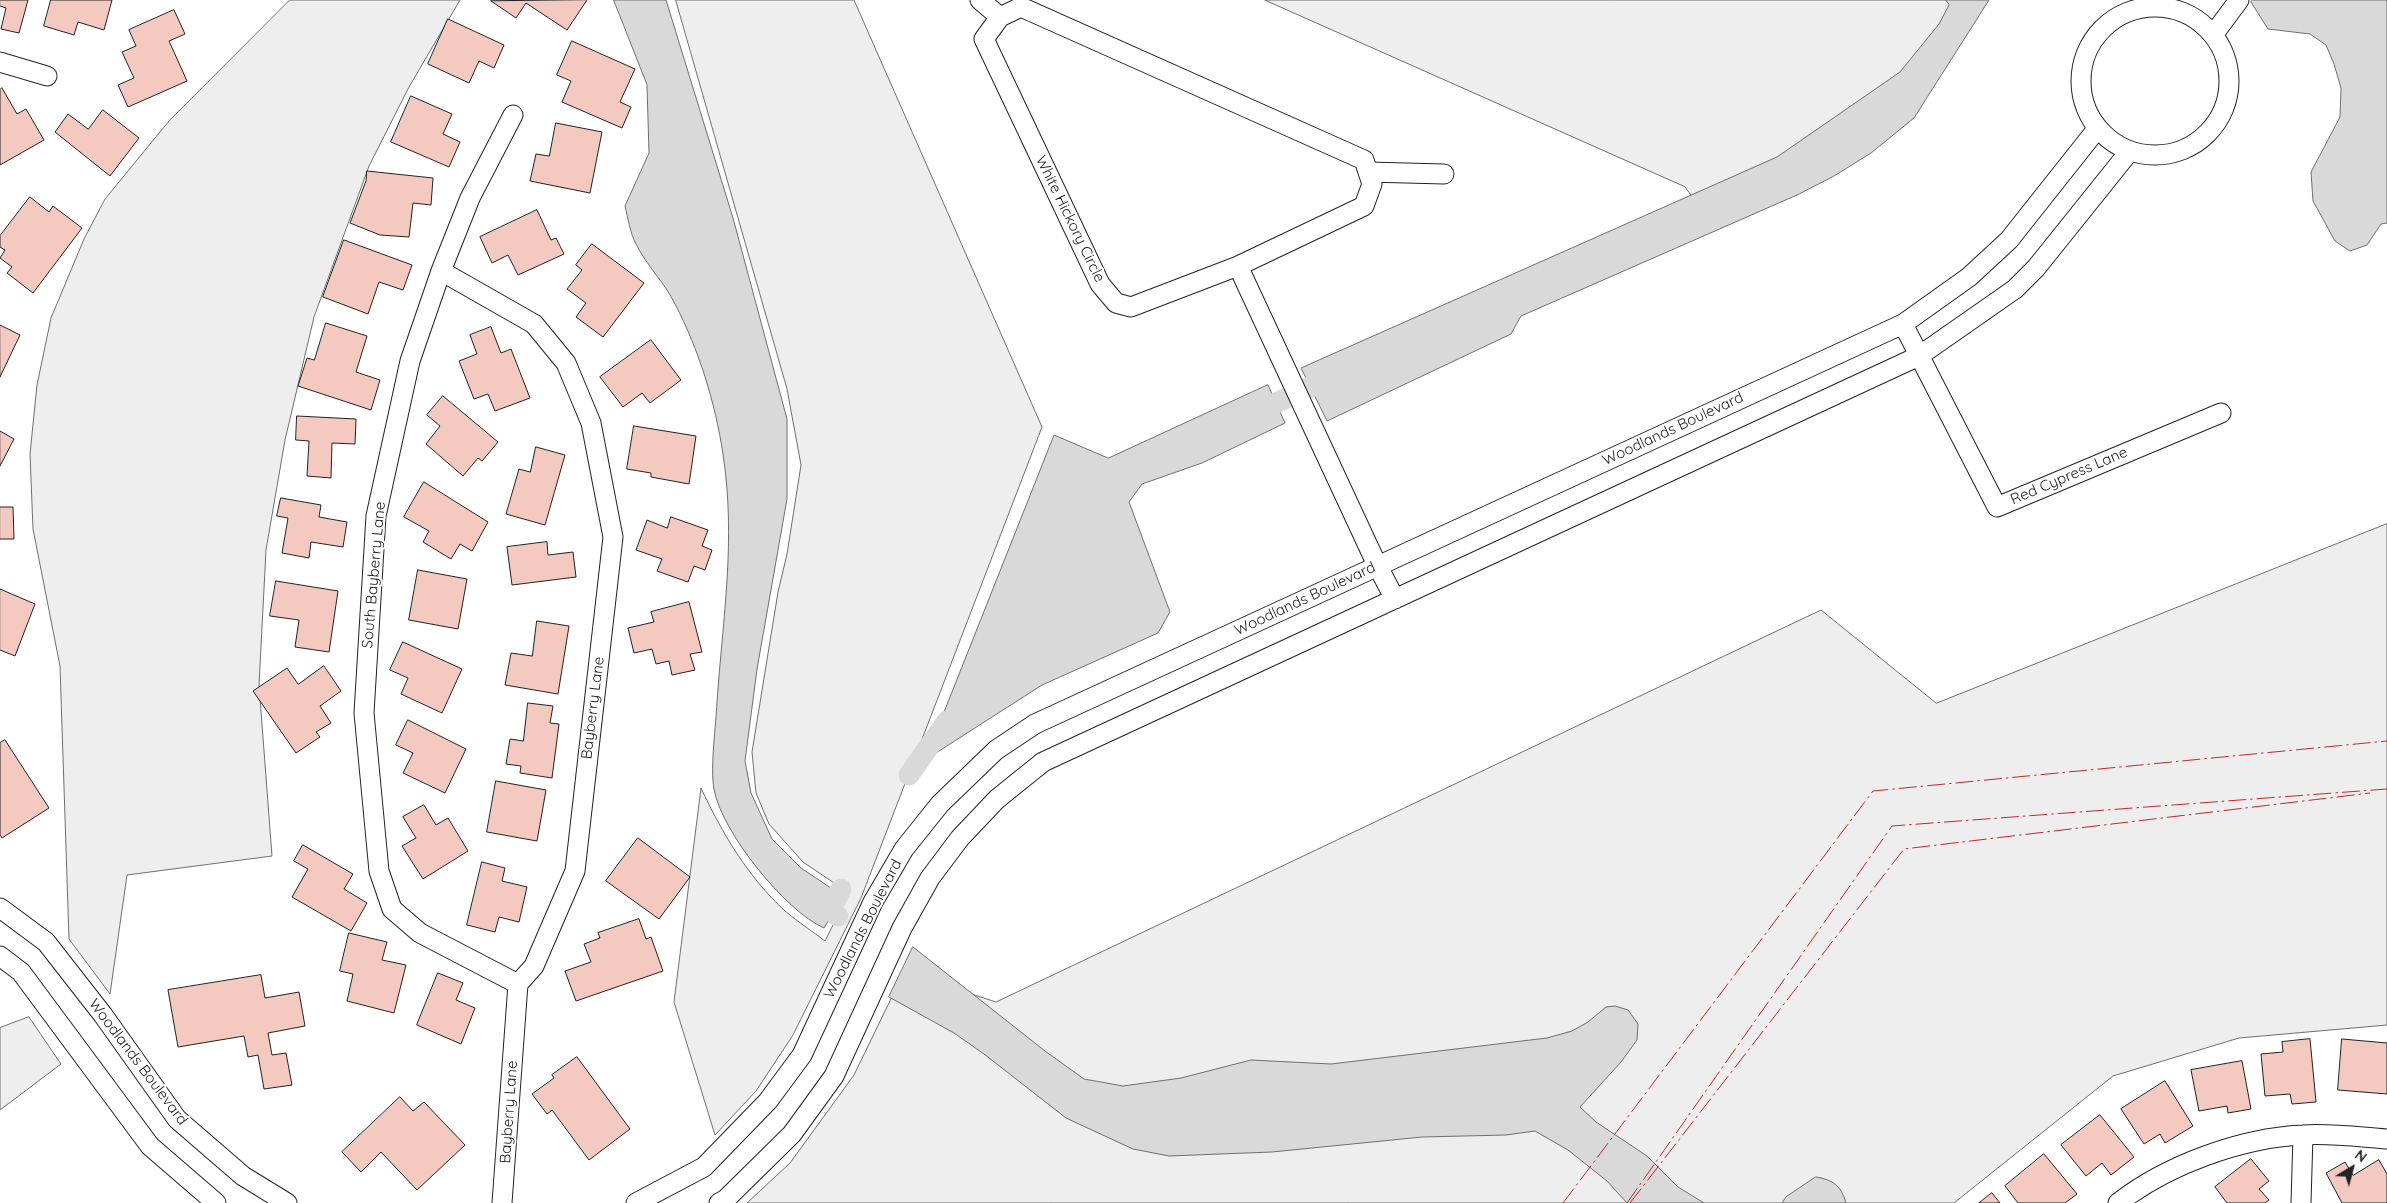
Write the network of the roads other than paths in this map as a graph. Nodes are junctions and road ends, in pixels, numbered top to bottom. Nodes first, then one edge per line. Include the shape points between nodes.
1 (980, 0) edge
2 (2240, 0) edge
3 (2186, 6) edge
4 (1000, 16) junction
5 (2214, 35) junction
6 (0, 62) edge
7 (47, 76) dead end
8 (513, 115) dead end
9 (2097, 129) junction
10 (2129, 152) junction
11 (1368, 172) junction
12 (1444, 174) dead end
13 (1238, 266) junction
14 (441, 271) junction
15 (1903, 324) junction
16 (1919, 356) junction
17 (2221, 413) dead end
18 (1377, 565) junction
19 (1395, 599) junction
20 (0, 908) edge
21 (0, 956) edge
22 (518, 984) junction
23 (2303, 1135) junction
24 (2387, 1139) edge
25 (216, 1203) edge
26 (287, 1203) edge
27 (502, 1203) edge
28 (636, 1203) edge
29 (719, 1203) edge
30 (2118, 1203) edge
31 (2301, 1203) edge

1 - 4 street
2 - 5 street
3 - 5 street
3 - 9 street via 2133,9 2111,20 2093,37 2083,59 2080,84 2084,108
4 - 11 street via 1021,7 1364,160
4 - 13 street, White Hickory Circle via 984,39 1100,284 1116,303 1131,308
5 - 10 street via 2225,56 2230,80 2226,103 2216,125 2199,142 2177,153 2153,156
6 - 7 street
8 - 14 street, South Bayberry Lane via 470,198
9 - 10 street
9 - 15 street, Woodlands Boulevard via 2009,240 1968,277
10 - 16 street via 2036,268 2014,289
11 - 12 street
11 - 13 street, White Hickory Circle via 1372,184 1364,206
13 - 18 street
14 - 22 street, South Bayberry Lane via 410,361 376,516 364,713 379,871 392,909 420,933
14 - 22 street, Bayberry Lane via 534,324 566,364 591,424 613,536 575,871 534,966
15 - 16 street, Red Cypress Lane
15 - 18 street, Woodlands Boulevard
16 - 17 street, Red Cypress Lane via 1997,506
16 - 19 street
18 - 19 street
18 - 28 street, Woodlands Boulevard via 1035,724 996,750 940,804 904,849 873,902 802,1055 768,1101 704,1167
19 - 29 street via 1043,762 997,799 960,838 930,878 902,928 834,1076 792,1134
20 - 26 street, Woodlands Boulevard via 46,942 177,1119 243,1176
21 - 25 street via 21,972 150,1146
22 - 27 street, Bayberry Lane
23 - 24 street
23 - 30 street via 2251,1142 2198,1158 2134,1191
23 - 31 street

